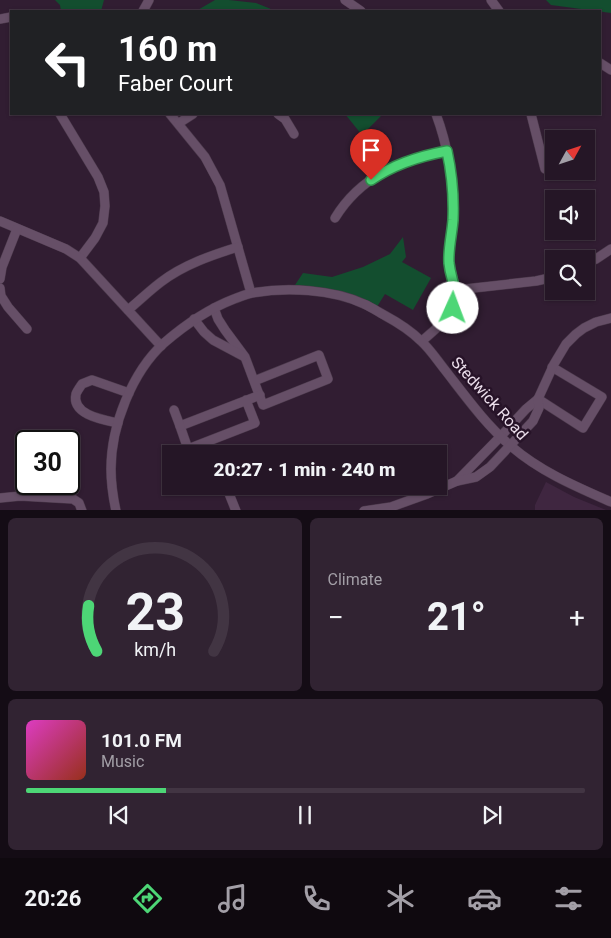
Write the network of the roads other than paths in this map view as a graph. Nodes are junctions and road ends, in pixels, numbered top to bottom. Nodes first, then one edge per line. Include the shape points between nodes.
1 (345, 0) edge
2 (360, 10) edge
3 (61, 115) edge
4 (171, 115) edge
5 (192, 115) edge
6 (280, 115) edge
7 (436, 115) edge
8 (531, 115) edge
9 (179, 124) junction
10 (294, 134) dead end
11 (447, 151) junction
12 (545, 169) dead end
13 (335, 218) dead end
14 (0, 221) edge
15 (17, 229) junction
16 (238, 247) junction
17 (611, 248) edge
18 (80, 258) junction
19 (595, 259) edge
20 (0, 279) edge
21 (545, 279) edge
22 (0, 288) edge
23 (456, 290) junction
24 (251, 293) junction
25 (214, 308) junction
26 (128, 310) junction
27 (611, 318) edge
28 (194, 320) junction
29 (27, 330) dead end
30 (422, 341) junction
31 (161, 346) junction
32 (245, 357) junction
33 (552, 367) junction
34 (254, 381) junction
35 (129, 393) junction
36 (260, 395) junction
37 (538, 399) junction
38 (246, 400) junction
39 (174, 410) dead end
40 (118, 423) junction
41 (180, 426) junction
42 (501, 436) junction
43 (187, 445) edge
44 (205, 445) edge
45 (510, 446) junction
46 (456, 481) junction
47 (230, 495) edge
48 (0, 498) edge
49 (611, 502) edge
50 (82, 510) edge
51 (116, 510) edge
52 (236, 510) edge
53 (364, 510) edge

1 - 2 street
3 - 18 street via 98,176 104,192 102,223
4 - 9 street
5 - 9 street
6 - 10 street via 286,119
7 - 11 street
8 - 12 street
9 - 16 street via 205,157 220,185
11 - 13 street via 413,159 379,174 357,191
11 - 23 street via 452,178 453,221 449,263
14 - 15 street
15 - 18 street
15 - 20 street
16 - 24 street
16 - 26 street via 197,261 174,274
17 - 19 street
18 - 26 street
21 - 23 street
22 - 29 street via 8,307
23 - 30 street via 453,308
24 - 25 street, Stedwick Road
24 - 30 street, Stedwick Road via 294,289 352,299 397,322
25 - 28 street, Stedwick Road
25 - 32 street via 224,330
26 - 31 street
27 - 33 street via 596,322 576,334
28 - 31 street, Stedwick Road
28 - 32 street via 213,340
30 - 42 street, Stedwick Road
31 - 35 street, Stedwick Road
32 - 34 street
33 - 37 street
33 - 37 street via 602,397 583,428
34 - 36 street
34 - 36 street via 319,356 328,379 263,405
35 - 40 street, Stedwick Road
35 - 40 street via 92,380 82,384 76,395 79,408 85,413
36 - 38 street
37 - 42 street
37 - 45 street via 539,408 533,421
38 - 41 street
38 - 44 street via 254,423
39 - 41 street
40 - 51 street, Stedwick Road via 111,468
41 - 43 street
42 - 45 street, Stedwick Road
42 - 46 street
45 - 46 street via 476,477
45 - 49 street, Stedwick Road via 561,480
46 - 53 street via 391,507
47 - 52 street
48 - 50 street via 73,499

